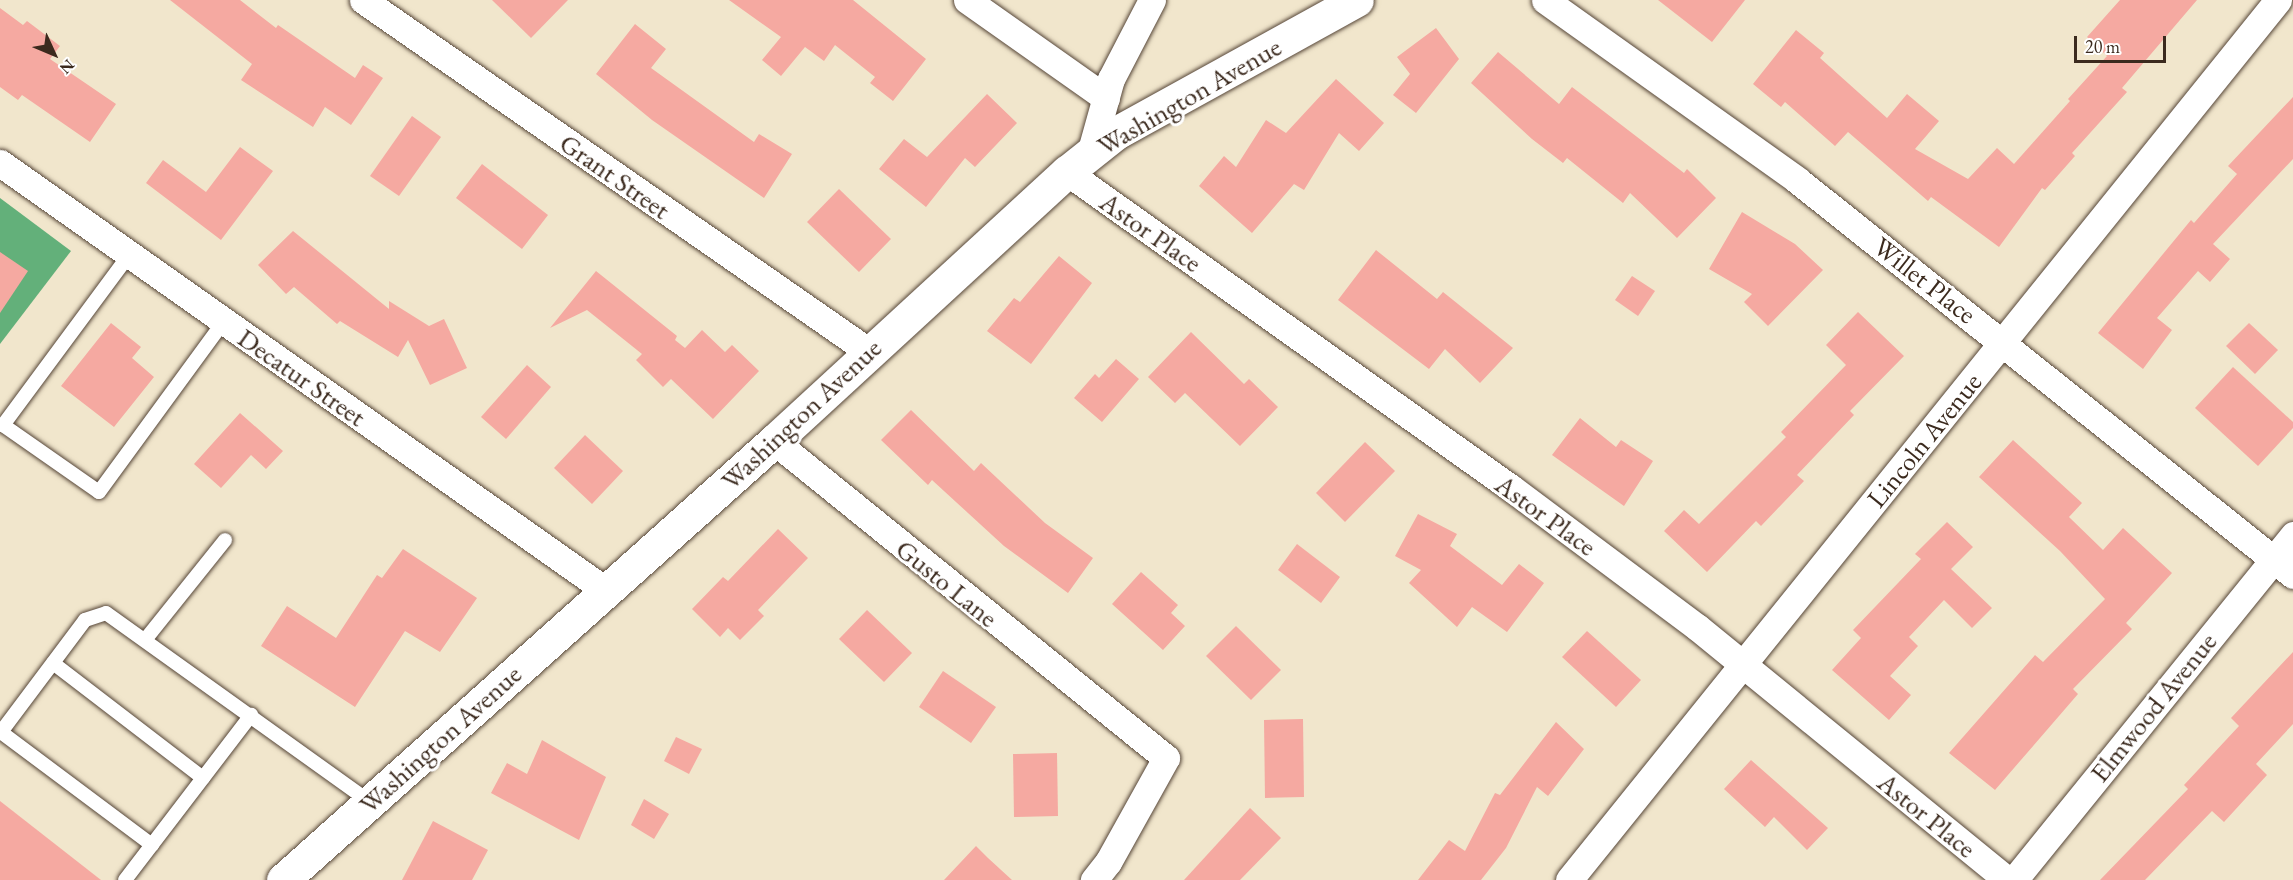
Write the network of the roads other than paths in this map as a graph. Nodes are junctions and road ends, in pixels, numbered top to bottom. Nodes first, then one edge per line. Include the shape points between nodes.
1 (363, 0) edge
2 (967, 0) edge
3 (1152, 0) edge
4 (1357, 0) edge
5 (1545, 0) edge
6 (2278, 0) edge
7 (1106, 98) junction
8 (1078, 163) junction
9 (0, 164) edge
10 (129, 255) junction
11 (224, 321) junction
12 (2003, 342) junction
13 (868, 351) junction
14 (774, 441) junction
15 (2293, 535) edge
16 (225, 540) dead end
17 (2283, 567) edge
18 (605, 590) junction
19 (145, 640) junction
20 (53, 663) junction
21 (1742, 666) junction
22 (252, 715) junction
23 (1, 733) edge
24 (203, 778) junction
25 (370, 802) junction
26 (152, 844) junction
27 (125, 880) edge
28 (283, 880) edge
29 (1094, 880) edge
30 (1569, 880) edge
31 (2007, 880) edge
32 (2014, 880) edge

1 - 13 street, Grant Street
2 - 7 street
3 - 7 street via 1111,79
4 - 8 street, Washington Avenue via 1116,133
5 - 12 street, Willet Place via 1797,180
6 - 12 street, Lincoln Avenue
7 - 8 street
8 - 13 street, Washington Avenue
8 - 21 street, Astor Place via 1697,627
9 - 10 street, Decatur Street
10 - 11 street, Decatur Street
10 - 11 lane via 3,426 99,492
11 - 18 street, Decatur Street
12 - 17 street, Willet Place
12 - 21 street, Lincoln Avenue
13 - 14 street, Washington Avenue
14 - 18 street, Washington Avenue
14 - 29 street, Gusto Lane via 1166,758
15 - 17 street, Elmwood Avenue
16 - 19 lane
17 - 32 street, Elmwood Avenue
18 - 25 street, Washington Avenue
19 - 20 lane via 106,613 85,620
19 - 22 lane
20 - 23 lane
20 - 24 lane
21 - 30 street, Lincoln Avenue
21 - 31 street, Astor Place
22 - 24 lane
22 - 25 lane
23 - 26 lane
24 - 26 lane
25 - 28 street, Washington Avenue
26 - 27 lane

